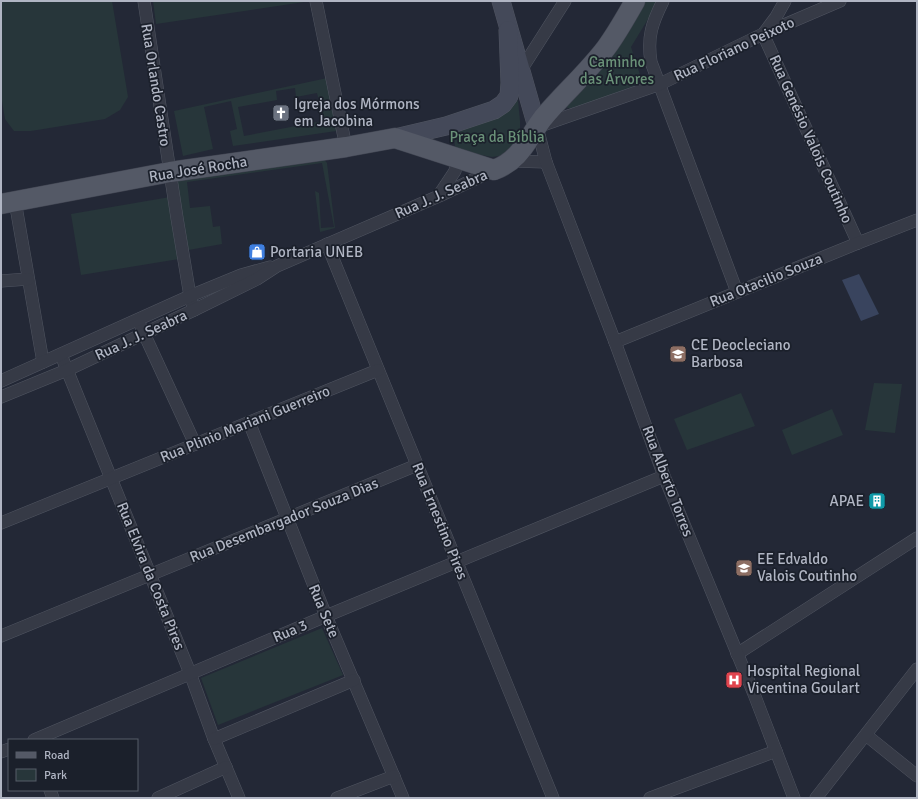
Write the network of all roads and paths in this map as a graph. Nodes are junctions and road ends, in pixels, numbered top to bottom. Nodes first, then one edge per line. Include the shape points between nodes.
1 (144, 1) edge
2 (316, 1) edge
3 (501, 1) edge
4 (565, 1) edge
5 (635, 1) edge
6 (662, 1) edge
7 (785, 1) edge
8 (840, 1) edge
9 (508, 30) junction
10 (763, 34) junction
11 (521, 70) junction
12 (660, 84) junction
13 (540, 122) junction
14 (395, 138) junction
15 (346, 147) junction
16 (457, 158) junction
17 (512, 161) junction
18 (546, 162) junction
19 (494, 170) junction
20 (170, 172) junction
21 (439, 196) junction
22 (8, 203) edge
23 (917, 220) edge
24 (858, 243) junction
25 (327, 244) junction
26 (277, 266) junction
27 (28, 279) junction
28 (1, 281) edge
29 (737, 292) junction
30 (190, 296) junction
31 (194, 310) junction
32 (137, 319) junction
33 (144, 334) junction
34 (615, 342) junction
35 (62, 355) junction
36 (43, 362) junction
37 (67, 370) junction
38 (378, 370) junction
39 (1, 381) edge
40 (1, 397) edge
41 (249, 422) junction
42 (195, 444) junction
43 (417, 465) junction
44 (664, 476) junction
45 (112, 478) junction
46 (286, 519) junction
47 (1, 523) edge
48 (917, 538) edge
49 (456, 562) junction
50 (150, 575) junction
51 (326, 616) junction
52 (1, 636) edge
53 (738, 654) junction
54 (917, 669) edge
55 (190, 673) junction
56 (354, 680) junction
57 (866, 735) junction
58 (36, 739) edge
59 (214, 739) junction
60 (776, 751) junction
61 (226, 767) junction
62 (394, 776) junction
63 (917, 776) edge
64 (675, 793) edge
65 (158, 798) edge
66 (239, 798) edge
67 (337, 798) edge
68 (403, 798) edge
69 (553, 798) edge
70 (650, 798) edge
71 (794, 798) edge
72 (816, 798) edge

1 - 20 street, Rua Orlando Castro
2 - 15 street
3 - 9 street
4 - 11 street
5 - 13 main road via 606,48
6 - 12 street via 649,36 651,62
7 - 10 street
8 - 10 street, Rua Floriano Peixoto
9 - 11 street
9 - 14 street via 510,83 509,96 503,104 494,110 446,126
10 - 12 street, Rua Floriano Peixoto
10 - 24 street, Rua Genésio Valois Coutinho
11 - 13 street
12 - 13 street, Rua Floriano Peixoto
12 - 29 street
13 - 17 main road
13 - 18 street, Rua Alberto Torres
14 - 15 main road, Rua José Rocha
14 - 16 main road
15 - 20 main road, Rua José Rocha
16 - 19 main road
16 - 21 street via 455,171
17 - 18 street
17 - 19 main road
18 - 34 street, Rua Alberto Torres
19 - 21 street, Rua J. J. Seabra
20 - 22 main road, Rua José Rocha
20 - 30 street, Rua Orlando Castro
21 - 25 street, Rua J. J. Seabra
22 - 27 street
23 - 24 street, Rua Otacilio Souza
24 - 29 street, Rua Otacilio Souza
25 - 26 street, Rua J. J. Seabra
25 - 38 street, Rua Ernestino Pires
26 - 30 street, Rua J. J. Seabra via 247,273
26 - 31 street, Rua J. J. Seabra via 257,279
27 - 28 street
27 - 36 street
29 - 34 street, Rua Otacilio Souza
30 - 31 street, Rua Orlando Castro
30 - 32 street, Rua J. J. Seabra
31 - 33 street, Rua J. J. Seabra
32 - 33 street
32 - 35 street, Rua J. J. Seabra
33 - 37 street, Rua J. J. Seabra
33 - 42 street
34 - 44 street, Rua Alberto Torres
35 - 36 street, Rua J. J. Seabra
35 - 37 street, Rua Elvira da Costa Pires
36 - 39 street, Rua J. J. Seabra
37 - 40 street, Rua J. J. Seabra
37 - 45 street, Rua Elvira da Costa Pires
38 - 41 street, Rua Plinio Mariani Guerreiro
38 - 43 street, Rua Ernestino Pires
41 - 42 street, Rua Plinio Mariani Guerreiro
41 - 46 street, Rua Sete
42 - 45 street, Rua Plinio Mariani Guerreiro
43 - 46 street, Rua Desembargador Souza Dias
43 - 49 street, Rua Ernestino Pires
44 - 49 street, Rua 3
44 - 53 street, Rua Alberto Torres
45 - 47 street, Rua Plinio Mariani Guerreiro
45 - 50 street, Rua Elvira da Costa Pires
46 - 50 street, Rua Desembargador Souza Dias
46 - 51 street, Rua Sete
48 - 53 street
49 - 51 street, Rua 3
49 - 69 street, Rua Ernestino Pires
50 - 52 street, Rua Desembargador Souza Dias
50 - 55 street, Rua Elvira da Costa Pires
51 - 55 street, Rua 3
51 - 56 street, Rua Sete
53 - 60 street, Rua Alberto Torres
54 - 57 street
55 - 58 street, Rua 3
55 - 59 street, Rua Elvira da Costa Pires
56 - 59 street
56 - 62 street, Rua Sete
57 - 63 street
57 - 72 street
59 - 61 street, Rua Elvira da Costa Pires
60 - 64 street
60 - 71 street, Rua Alberto Torres
61 - 65 street
61 - 66 street, Rua Elvira da Costa Pires
62 - 67 street
62 - 68 street, Rua Sete
64 - 70 street

